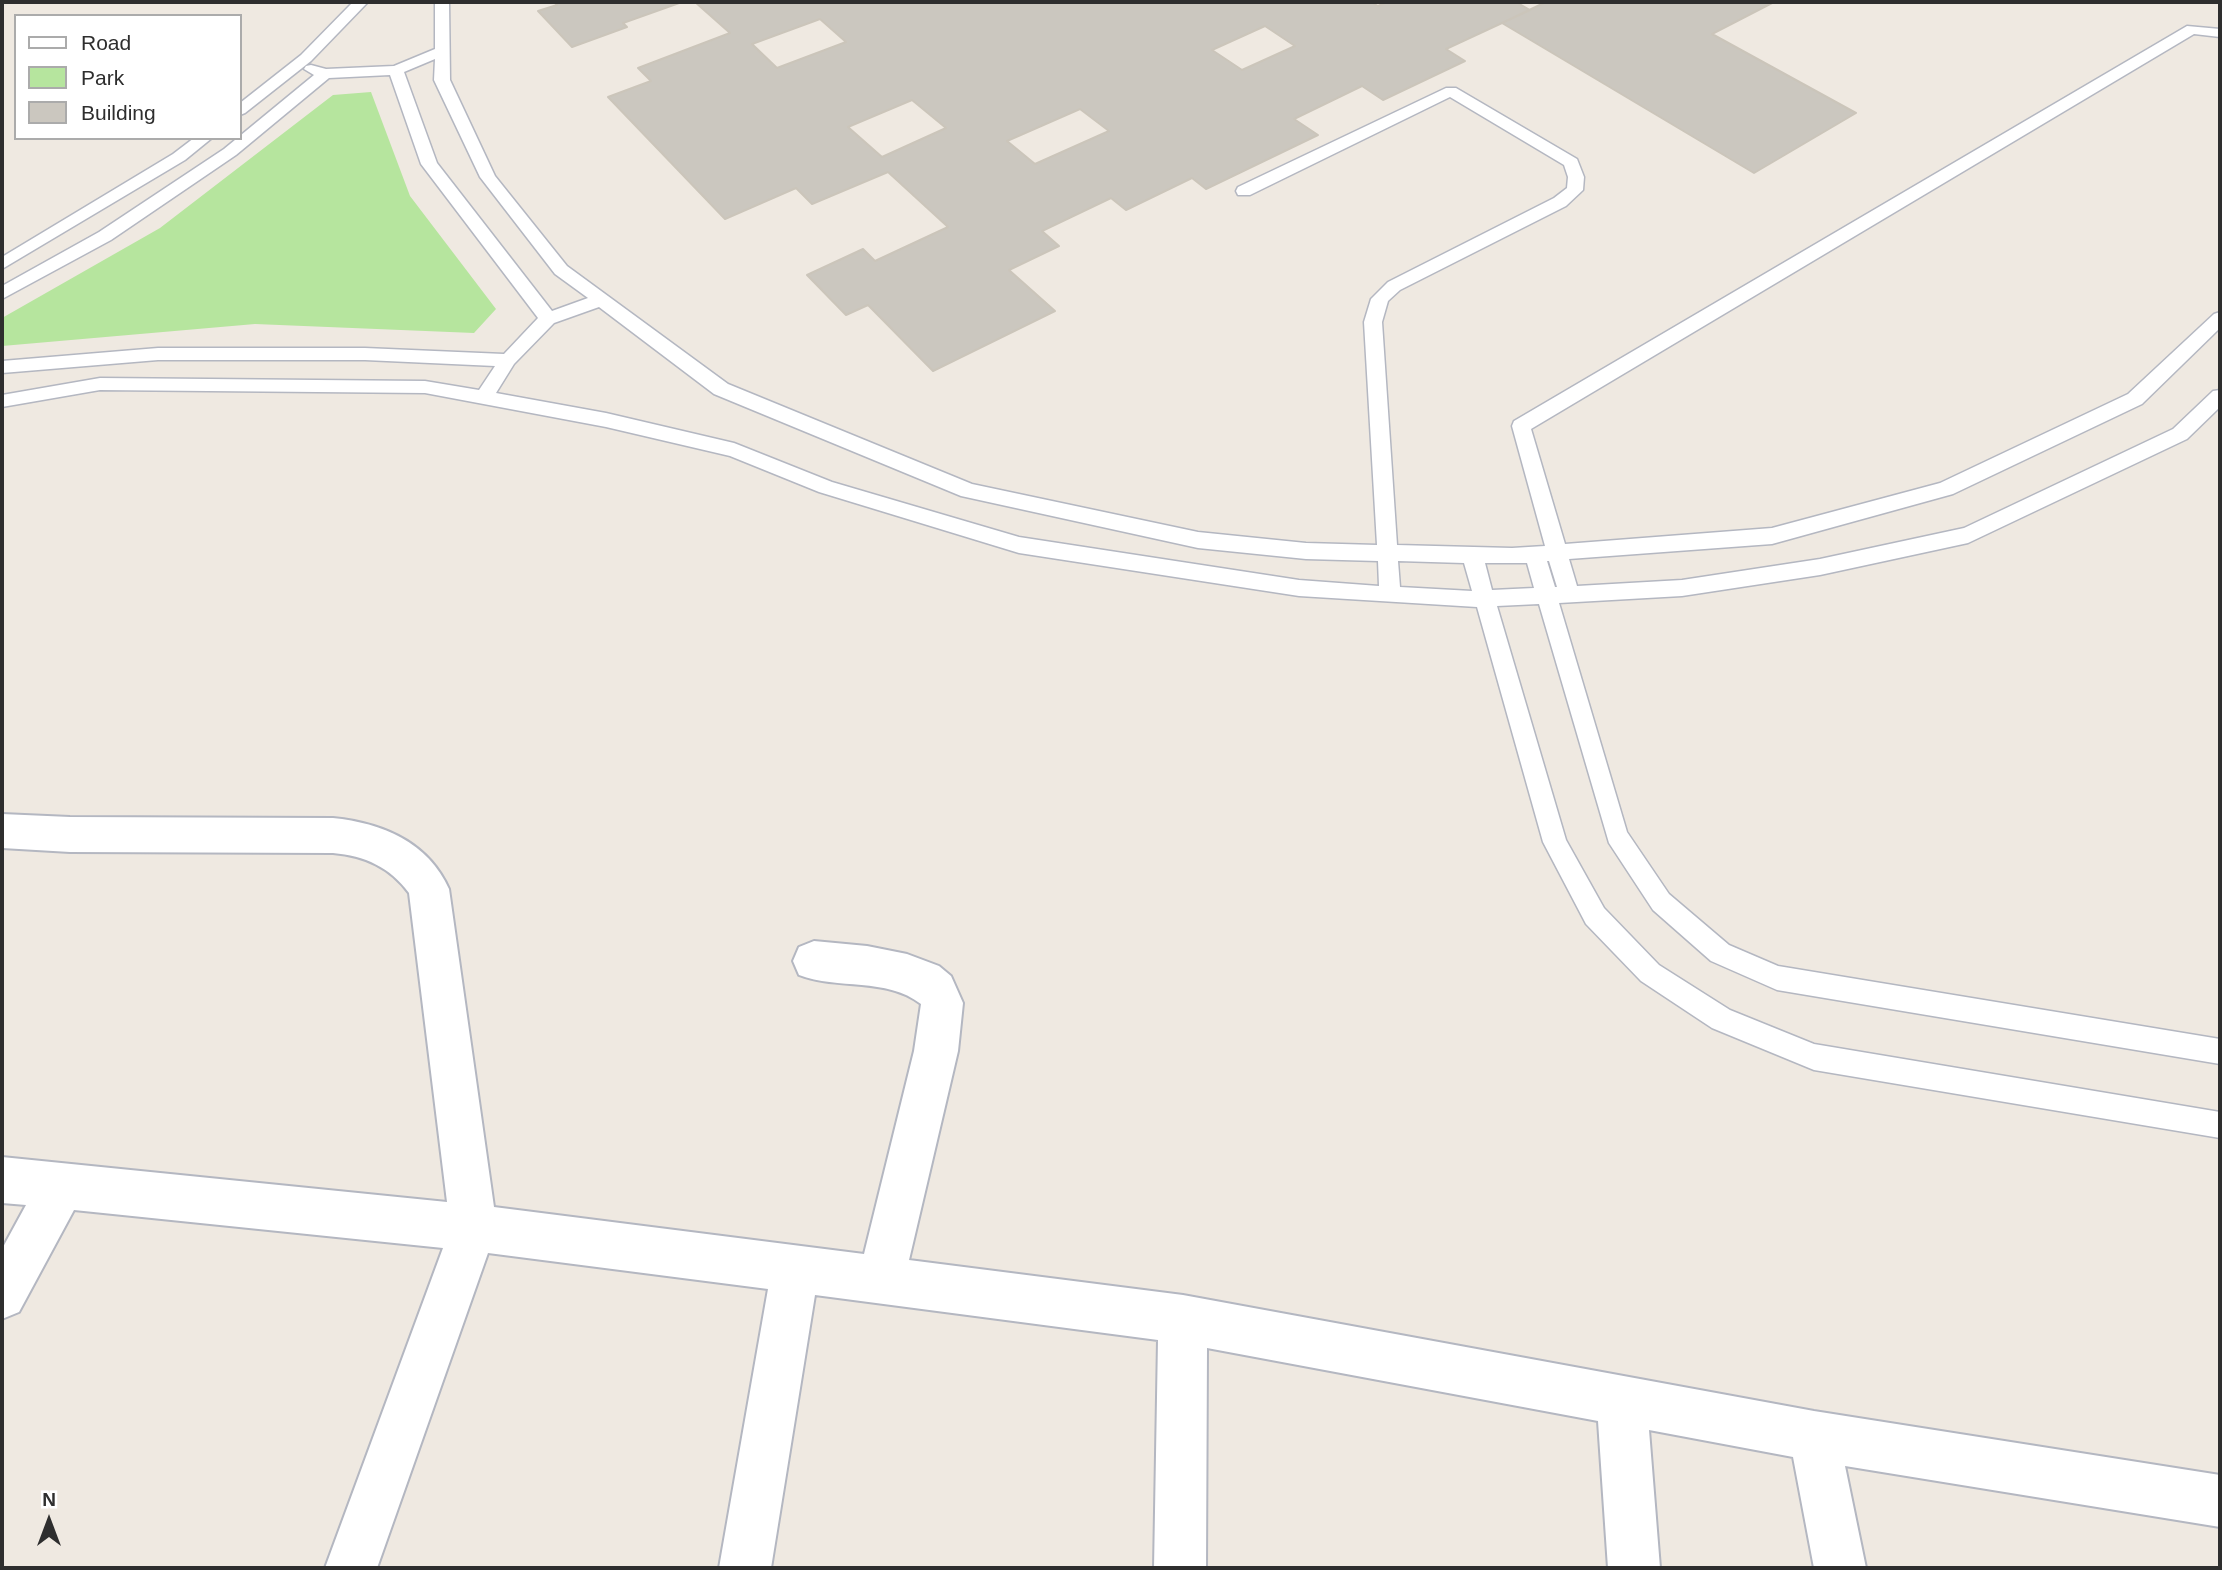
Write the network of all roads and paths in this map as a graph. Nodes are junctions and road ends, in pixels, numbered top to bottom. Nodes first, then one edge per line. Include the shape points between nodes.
1 (361, 2) edge
2 (442, 2) edge
3 (2220, 33) edge
4 (442, 51) junction
5 (298, 65) junction
6 (396, 69) junction
7 (325, 74) junction
8 (242, 108) edge
9 (201, 140) edge
10 (1244, 191) dead end
11 (2, 264) edge
12 (2, 293) edge
13 (601, 300) junction
14 (548, 318) junction
15 (2220, 318) edge
16 (508, 360) junction
17 (2, 367) edge
18 (2220, 396) edge
19 (484, 398) junction
20 (2, 401) edge
21 (1546, 554) junction
22 (1389, 555) junction
23 (1472, 555) junction
24 (1390, 594) junction
25 (1558, 594) junction
26 (1485, 598) junction
27 (2, 831) edge
28 (814, 961) dead end
29 (2220, 1052) edge
30 (2220, 1125) edge
31 (2, 1180) edge
32 (63, 1185) junction
33 (474, 1228) junction
34 (795, 1269) junction
35 (881, 1280) junction
36 (2, 1295) edge
37 (1183, 1319) junction
38 (1621, 1401) junction
39 (1814, 1436) junction
40 (2220, 1501) edge
41 (351, 1568) edge
42 (745, 1568) edge
43 (1180, 1568) edge
44 (1634, 1568) edge
45 (1840, 1568) edge

1 - 5 lane
2 - 4 lane
3 - 21 lane via 2192,29 1521,426
4 - 6 lane
4 - 13 lane via 442,80 488,177 561,270
5 - 7 lane
5 - 8 lane
6 - 7 lane
6 - 14 lane via 429,164
7 - 12 lane via 219,160 105,236
9 - 11 lane
10 - 22 lane via 1451,91 1571,162 1575,190 1560,202 1394,286 1380,299 1373,321
13 - 14 lane
13 - 22 lane via 721,389 968,491 1198,540
14 - 16 lane
15 - 21 lane via 2135,399 1946,489 1772,536
16 - 17 lane via 365,354 158,354
16 - 19 lane
18 - 25 lane via 2180,434 1968,535 1820,567 1695,586
19 - 20 lane via 425,387 100,384
19 - 24 lane via 734,450 826,487 1019,545 1299,588
21 - 23 lane
21 - 25 lane
22 - 23 lane
22 - 24 lane
23 - 26 lane
24 - 26 lane
25 - 26 lane
25 - 29 lane via 1617,836 1661,902 1720,953 1777,978
26 - 30 lane via 1555,842 1595,916 1650,973 1721,1019 1814,1057
27 - 33 street via 58,836 204,832 340,836 366,842 416,868 429,889
28 - 35 street via 907,972 931,982 942,1000 936,1051
31 - 32 street
32 - 33 street
32 - 36 street
33 - 34 street
33 - 41 street
34 - 35 street
34 - 42 street
35 - 37 street
37 - 38 street
37 - 43 street
38 - 39 street
38 - 44 street
39 - 40 street
39 - 45 street

